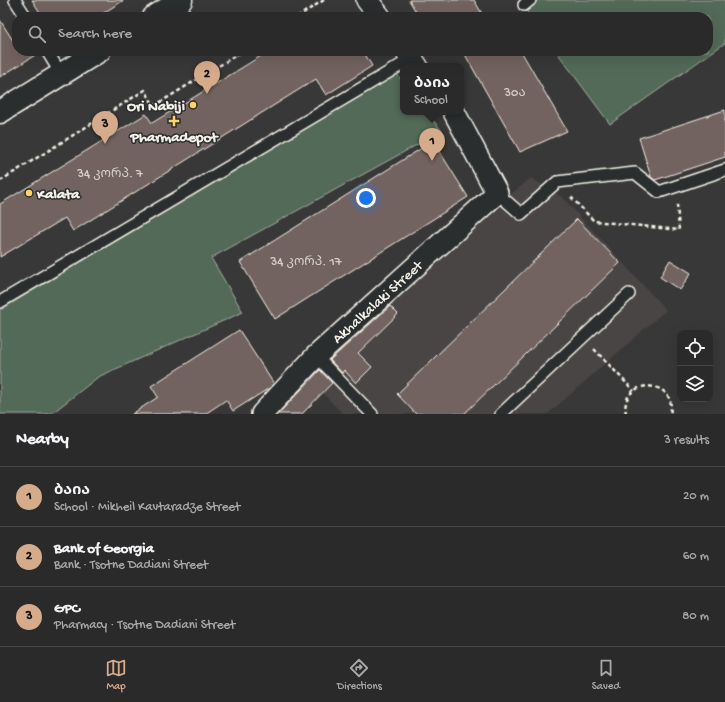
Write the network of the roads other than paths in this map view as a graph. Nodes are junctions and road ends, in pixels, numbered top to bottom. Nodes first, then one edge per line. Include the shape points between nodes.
1 (15, 0) edge
2 (181, 0) edge
3 (367, 0) edge
4 (23, 12) edge
5 (162, 12) edge
6 (376, 12) edge
7 (50, 56) edge
8 (91, 56) edge
9 (400, 65) edge
10 (61, 74) junction
11 (0, 112) edge
12 (456, 115) edge
13 (725, 170) edge
14 (497, 193) junction
15 (629, 294) dead end
16 (0, 302) edge
17 (316, 356) junction
18 (262, 414) edge
19 (372, 414) edge
20 (501, 414) edge

1 - 4 lane
2 - 5 main road
3 - 6 street
7 - 10 lane
8 - 10 main road
9 - 16 lane
10 - 11 main road
12 - 14 street
13 - 14 lane via 659,192 635,173 558,182 522,214
14 - 17 street, Akhalkalaki Street
15 - 20 lane
17 - 18 street, Akhalkalaki Street
17 - 19 lane

